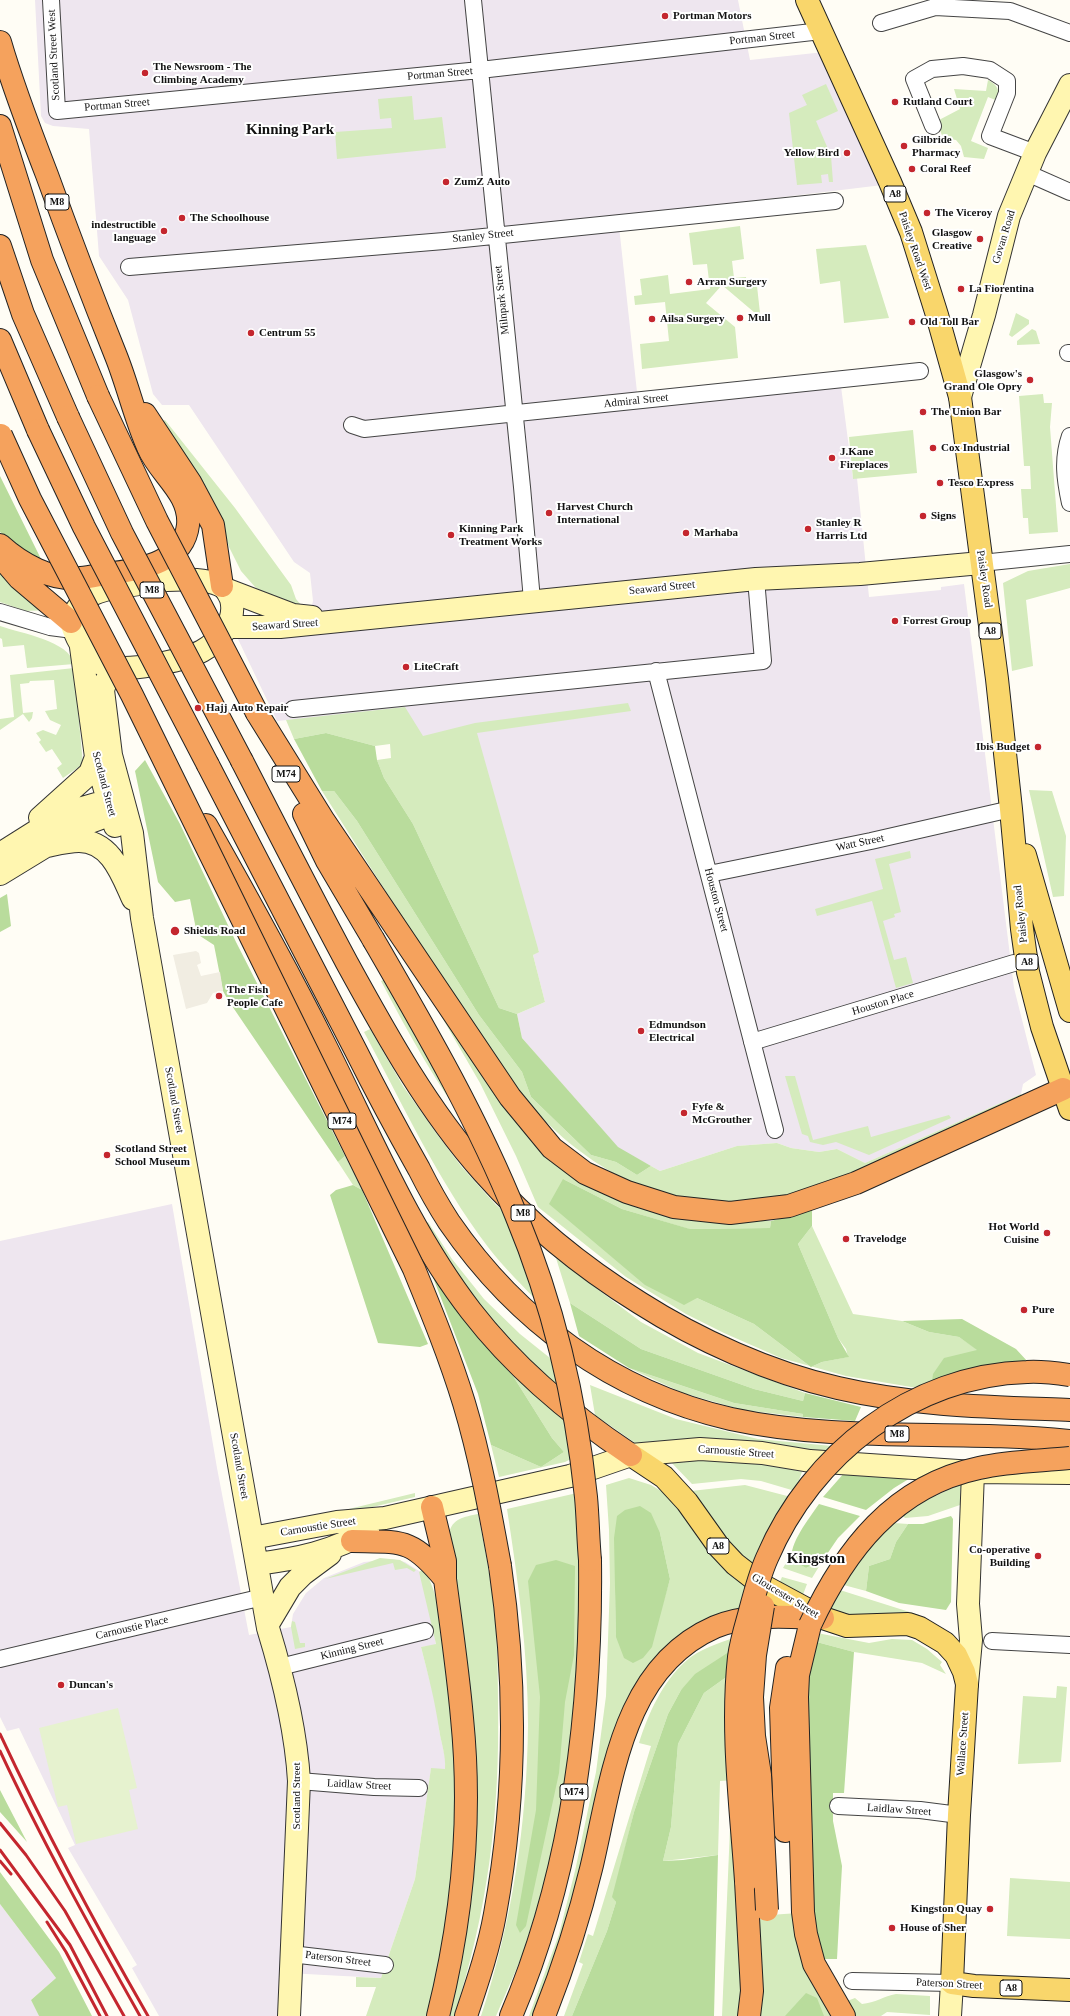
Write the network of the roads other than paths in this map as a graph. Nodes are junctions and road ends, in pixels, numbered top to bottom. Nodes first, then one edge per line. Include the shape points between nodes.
1 (50, 0) edge
2 (473, 0) edge
3 (807, 0) edge
4 (1011, 6) edge
5 (881, 23) dead end
6 (821, 31) junction
7 (1070, 33) edge
8 (0, 42) edge
9 (480, 70) junction
10 (1070, 85) edge
11 (57, 111) joint
12 (0, 126) edge
13 (934, 126) dead end
14 (1031, 163) junction
15 (1070, 192) edge
16 (836, 201) dead end
17 (495, 235) junction
18 (0, 246) edge
19 (129, 267) dead end
20 (0, 340) edge
21 (118, 361) junction
22 (920, 371) dead end
23 (960, 397) junction
24 (515, 414) junction
25 (352, 425) dead end
26 (0, 434) edge
27 (1070, 436) edge
28 (1070, 503) edge
29 (0, 545) edge
30 (1070, 554) edge
31 (0, 556) edge
32 (982, 563) junction
33 (756, 579) junction
34 (224, 588) junction
35 (532, 600) junction
36 (0, 612) edge
37 (343, 620) junction
38 (227, 627) junction
39 (75, 633) junction
40 (116, 668) junction
41 (656, 671) junction
42 (132, 695) junction
43 (293, 709) dead end
44 (96, 757) junction
45 (117, 805) junction
46 (1011, 810) junction
47 (320, 828) junction
48 (18, 841) junction
49 (42, 847) junction
50 (0, 854) edge
51 (0, 874) edge
52 (709, 874) junction
53 (142, 918) junction
54 (1014, 964) dead end
55 (1070, 1011) edge
56 (752, 1042) junction
57 (1068, 1094) edge
58 (775, 1130) dead end
59 (1070, 1375) edge
60 (1070, 1410) edge
61 (1070, 1441) edge
62 (631, 1455) junction
63 (1070, 1458) edge
64 (973, 1472) junction
65 (1070, 1473) edge
66 (432, 1507) junction
67 (385, 1518) junction
68 (252, 1538) junction
69 (776, 1538) junction
70 (346, 1543) junction
71 (257, 1564) junction
72 (445, 1579) junction
73 (263, 1597) junction
74 (816, 1622) junction
75 (268, 1624) junction
76 (424, 1631) dead end
77 (992, 1641) dead end
78 (1070, 1645) edge
79 (0, 1659) edge
80 (280, 1666) junction
81 (967, 1684) junction
82 (299, 1781) junction
83 (419, 1788) dead end
84 (838, 1806) dead end
85 (959, 1815) junction
86 (789, 1909) dead end
87 (767, 1910) dead end
88 (291, 1954) junction
89 (385, 1965) dead end
90 (852, 1981) dead end
91 (952, 1983) junction
92 (1070, 1990) edge
93 (289, 2016) edge
94 (438, 2016) edge
95 (466, 2016) edge
96 (511, 2016) edge
97 (544, 2016) edge
98 (750, 2016) edge
99 (844, 2016) edge
100 (950, 2016) edge

1 - 11 street, Scotland Street West
2 - 9 street, Milnpark Street
3 - 6 main road, Paisley Road West / A8
4 - 5 street via 935,7
4 - 7 street
6 - 9 street, Portman Street
6 - 23 main road, Paisley Road West / A8 via 911,232
8 - 21 highway, M8 via 43,167
9 - 11 street, Portman Street
9 - 17 street, Milnpark Street
10 - 14 street, Govan Road
12 - 47 highway, bridge via 42,260 98,396 157,521
13 - 14 street via 914,79 932,69 963,66 990,70 1007,81 1007,93 990,136
14 - 15 street
14 - 23 street, Govan Road via 1009,216
16 - 17 street, Stanley Street
17 - 19 street, Stanley Street
17 - 24 street, Milnpark Street
18 - 60 highway, M8, bridge via 23,314 122,533 369,1003 421,1090 455,1138 486,1175 527,1217 571,1256 672,1323 720,1346 796,1376 835,1388 899,1400
20 - 61 highway, M8, bridge via 38,430 84,527 339,1020 438,1205 506,1294 531,1317 583,1356 628,1382 682,1405 729,1418 824,1431
21 - 29 highway via 148,448 178,490 187,512 186,535 182,546 159,563 129,571 80,578 60,577 42,571 30,566
21 - 34 highway, M8 via 146,416 190,482 212,525
22 - 24 street, Admiral Street
23 - 32 main road, Paisley Road / A8
24 - 25 street, Admiral Street via 364,430
24 - 35 street, Milnpark Street
26 - 42 highway, bridge via 30,499
27 - 28 street via 1066,448 1064,478
30 - 32 street
31 - 39 highway
32 - 33 street, Seaward Street via 860,574
32 - 46 main road, Paisley Road / A8
33 - 35 street, Seaward Street
33 - 41 street via 763,661
34 - 37 street, Seaward Street via 293,615
34 - 38 street via 233,611
34 - 39 street, Seaward Street via 199,580 166,580 99,590 82,601 74,611
35 - 37 street, Seaward Street
36 - 39 street
37 - 38 street, Seaward Street via 280,627
38 - 40 street via 213,643 201,651 174,661
39 - 40 street via 96,661
39 - 44 street, Scotland Street
40 - 45 street, Scotland Street via 103,690
41 - 43 street
41 - 52 street, Houston Street
42 - 62 highway, bridge via 245,893 414,1223 444,1273 470,1311 527,1374 599,1434
42 - 95 highway, M74, bridge via 414,1269 464,1403 481,1467 500,1566 508,1636 512,1730 510,1794 495,1915
44 - 45 street, Scotland Street
44 - 48 street via 90,774 52,805
45 - 48 street via 65,813
45 - 49 street
45 - 53 street, Scotland Street via 132,833
46 - 52 street, Watt Street
46 - 55 main road, Paisley Road / A8
46 - 57 main road, Paisley Road / A8 via 1028,972 1042,1027
47 - 57 highway via 510,1097 552,1148 585,1173 651,1200 674,1208 730,1213 789,1206 856,1183
47 - 96 highway, M74, bridge via 327,861 431,1039 496,1167 531,1253 559,1347 578,1438 586,1497 590,1560 590,1627 583,1732 553,1892 538,1943
48 - 50 street
49 - 51 street
49 - 53 street via 78,841 88,842 109,853 118,865
52 - 56 street, Houston Street
53 - 68 street, Scotland Street
54 - 56 street, Houston Place
56 - 58 street, Houston Street
59 - 69 highway, bridge via 1028,1372 975,1379 940,1389 888,1415 848,1445 820,1471 797,1502
62 - 64 street, Carnoustie Street via 700,1449 732,1450 810,1461
62 - 66 street, Carnoustie Street via 570,1476
62 - 74 main road, Gloucester Street / A8 via 664,1477 687,1502 719,1547 735,1564
63 - 74 highway, bridge via 978,1468 933,1483 903,1501 890,1510 845,1561 824,1594
64 - 65 street, Carnoustie Street
64 - 81 street, Wallace Street via 968,1604 971,1640
66 - 67 street, Carnoustie Street
66 - 72 highway via 444,1561
67 - 68 street, Carnoustie Street via 337,1522
67 - 70 street, Carnoustie Street
68 - 71 street, Scotland Street
69 - 87 highway, bridge via 756,1654 752,1697 760,1775
69 - 98 highway, bridge via 753,1596 743,1634 737,1679 736,1715 752,1991
70 - 71 street, Carnoustie Street via 310,1555
70 - 72 highway via 405,1544 429,1560
70 - 75 street, Carnoustie Street via 303,1574 290,1587
71 - 73 street, Scotland Street
72 - 94 highway via 462,1719 465,1813 462,1875 454,1939
73 - 75 street, Scotland Street
73 - 79 street, Carnoustie Place
74 - 81 main road, A8 via 847,1626 908,1624 920,1628 946,1643 960,1662
74 - 86 highway via 794,1648 784,1683 781,1708
74 - 97 highway via 773,1616 742,1619 716,1627 689,1642 670,1658 648,1683 620,1745 578,1918
74 - 99 highway via 798,1674 802,1912 810,1953
75 - 80 street, Scotland Street
76 - 80 street, Kinning Street
77 - 78 street
80 - 82 street, Scotland Street via 298,1762
81 - 85 main road, Wallace Street / A8
82 - 83 street, Laidlaw Street
82 - 88 street, Scotland Street
84 - 85 street, Laidlaw Street via 920,1810
85 - 91 main road, Wallace Street / A8
88 - 89 street, Paterson Street
88 - 93 street, Scotland Street
90 - 91 street, Paterson Street
91 - 92 main road, Paterson Street / A8
91 - 100 street, Wallace Street

